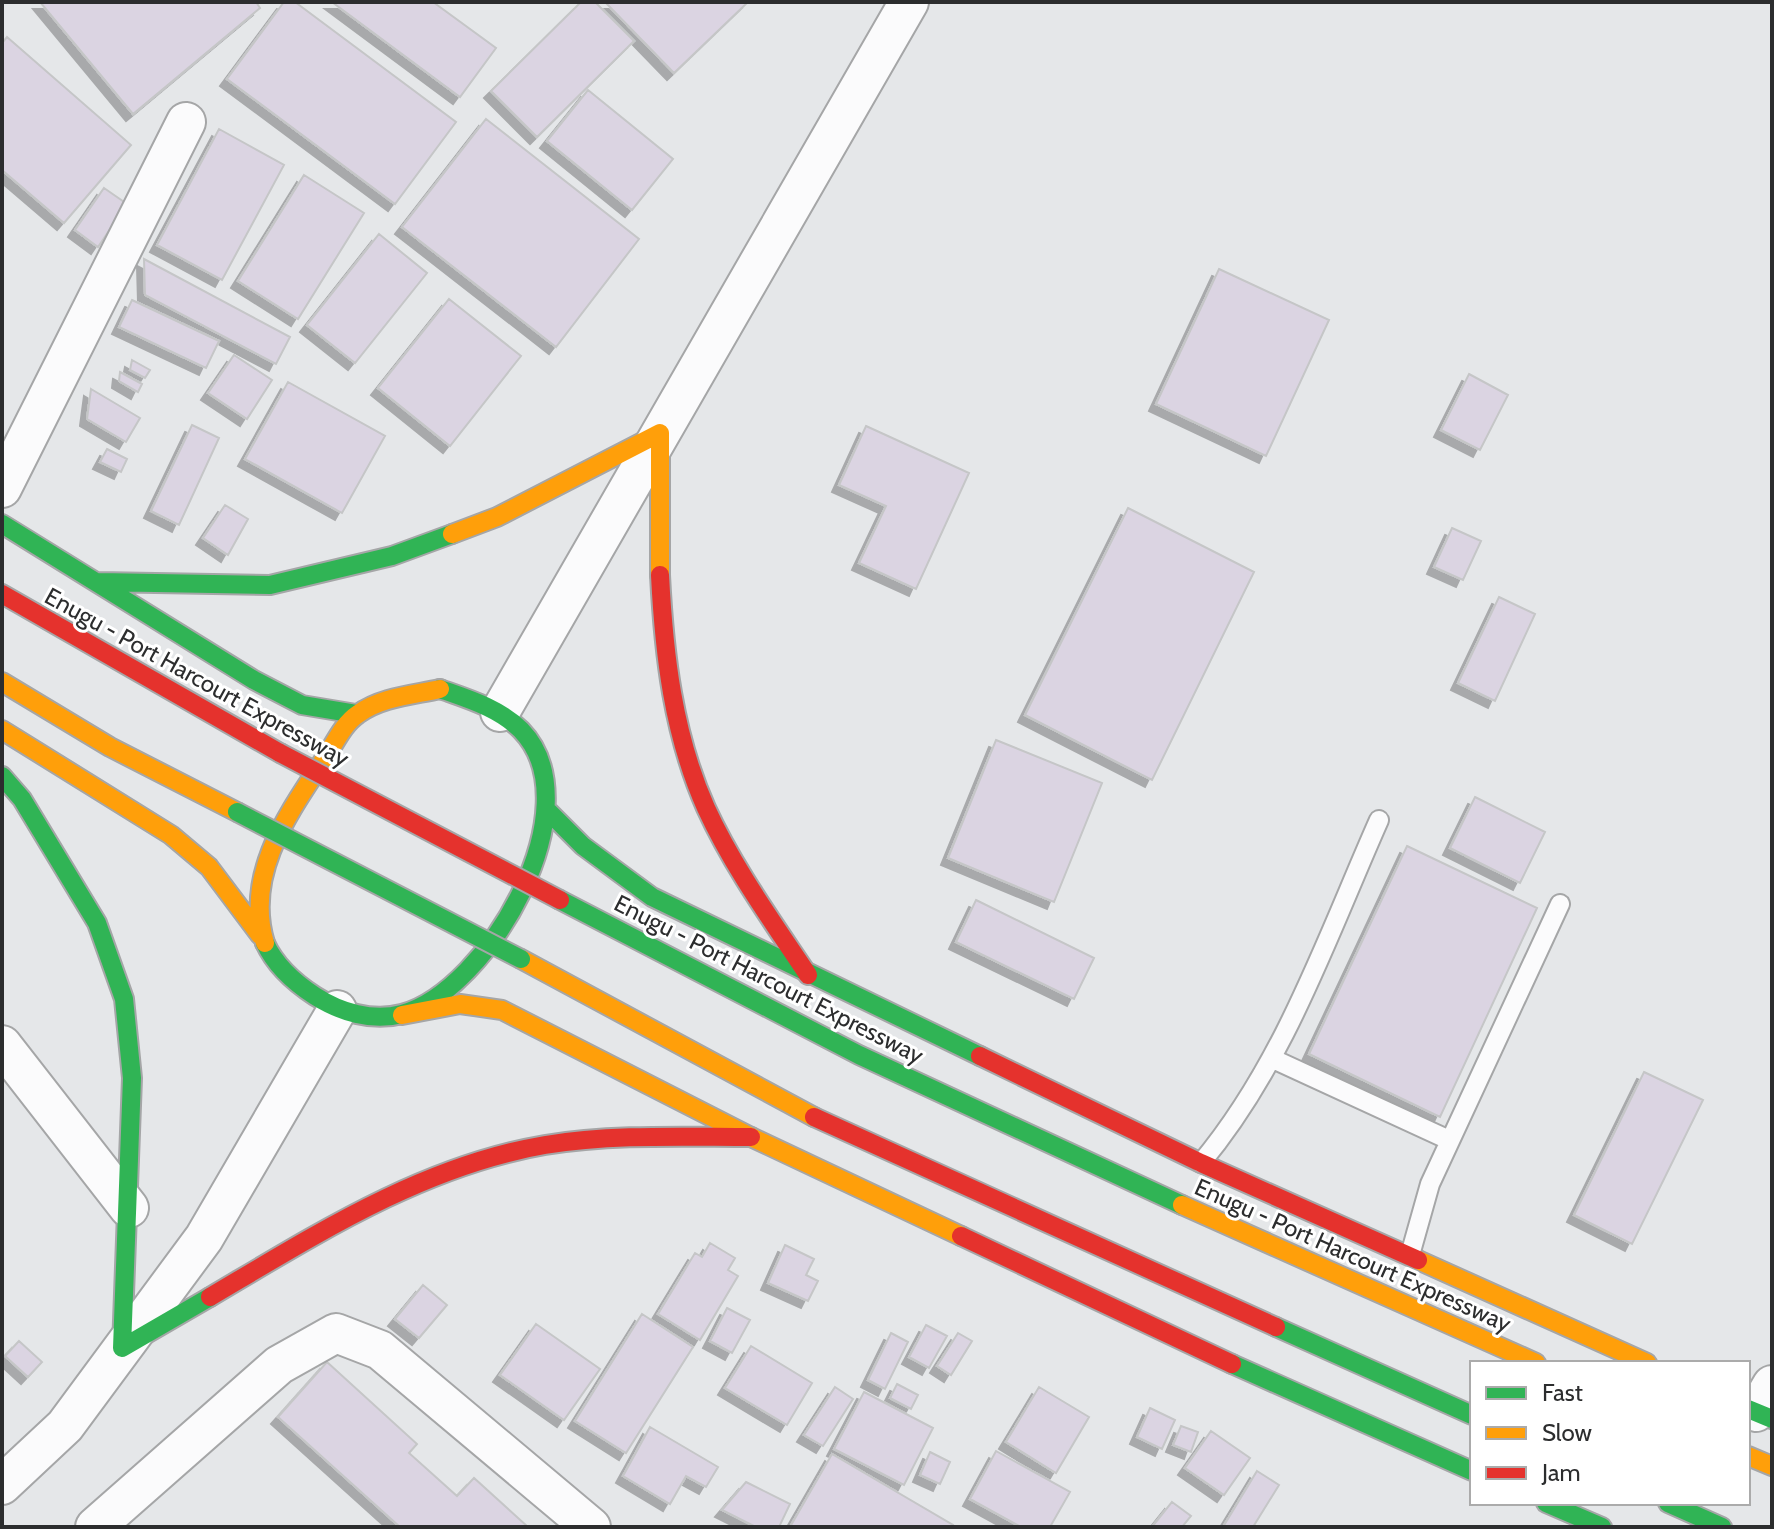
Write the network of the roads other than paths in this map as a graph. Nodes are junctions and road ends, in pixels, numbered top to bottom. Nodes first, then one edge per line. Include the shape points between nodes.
1 (909, 2) edge
2 (186, 122) dead end
3 (660, 433) junction
4 (2, 488) edge
5 (2, 524) edge
6 (98, 582) junction
7 (2, 594) edge
8 (2, 682) edge
9 (500, 712) junction
10 (356, 714) junction
11 (2, 730) edge
12 (2, 776) edge
13 (549, 812) junction
14 (1379, 820) dead end
15 (1560, 904) dead end
16 (261, 936) junction
17 (808, 975) junction
18 (337, 1010) junction
19 (402, 1015) junction
20 (2, 1045) edge
21 (1273, 1059) junction
22 (751, 1137) junction
23 (1449, 1140) junction
24 (1201, 1163) junction
25 (129, 1208) junction
26 (1410, 1255) junction
27 (122, 1348) junction
28 (1531, 1361) edge
29 (1643, 1361) edge
30 (1470, 1414) edge
31 (1750, 1457) edge
32 (1772, 1466) edge
33 (1470, 1470) edge
34 (2, 1485) edge
35 (1551, 1505) edge
36 (1672, 1505) edge
37 (95, 1527) edge
38 (591, 1527) edge
39 (1602, 1527) edge
40 (1722, 1527) edge

1 - 3 street
2 - 4 street
3 - 6 main road via 497,517 392,556 270,585
3 - 9 street
3 - 17 main road via 660,578 668,682 695,781 736,864
5 - 6 main road, Enugu - Port Harcourt Expressway
6 - 10 main road, Enugu - Port Harcourt Expressway via 302,705
7 - 28 main road, Enugu - Port Harcourt Expressway, bridge via 280,753 859,1055
8 - 30 main road, bridge via 110,747 834,1128
9 - 10 main road via 440,689 390,699
9 - 13 main road via 529,736 548,776
10 - 16 main road via 295,803 272,849 258,886 255,910
11 - 16 main road via 171,835 228,888
12 - 25 main road via 22,799 97,923 124,999 132,1078
13 - 17 main road, Enugu - Port Harcourt Expressway via 583,846 652,897
13 - 19 main road via 534,866 507,918 468,970
14 - 21 lane
15 - 23 lane
16 - 18 main road via 275,962 300,987
17 - 24 main road, Enugu - Port Harcourt Expressway
18 - 19 main road via 370,1018
18 - 27 street via 204,1238
19 - 22 main road via 460,1004 502,1010
20 - 25 street
21 - 23 lane
21 - 24 lane via 1247,1104
22 - 27 main road via 593,1140 515,1151 448,1173 380,1201
22 - 33 main road via 1329,1410
23 - 26 lane via 1420,1213
24 - 26 main road, Enugu - Port Harcourt Expressway
25 - 27 main road
26 - 29 main road, Enugu - Port Harcourt Expressway
27 - 34 street via 65,1426
31 - 32 main road
35 - 39 main road
36 - 40 main road
37 - 38 street via 279,1365 336,1333 380,1350

